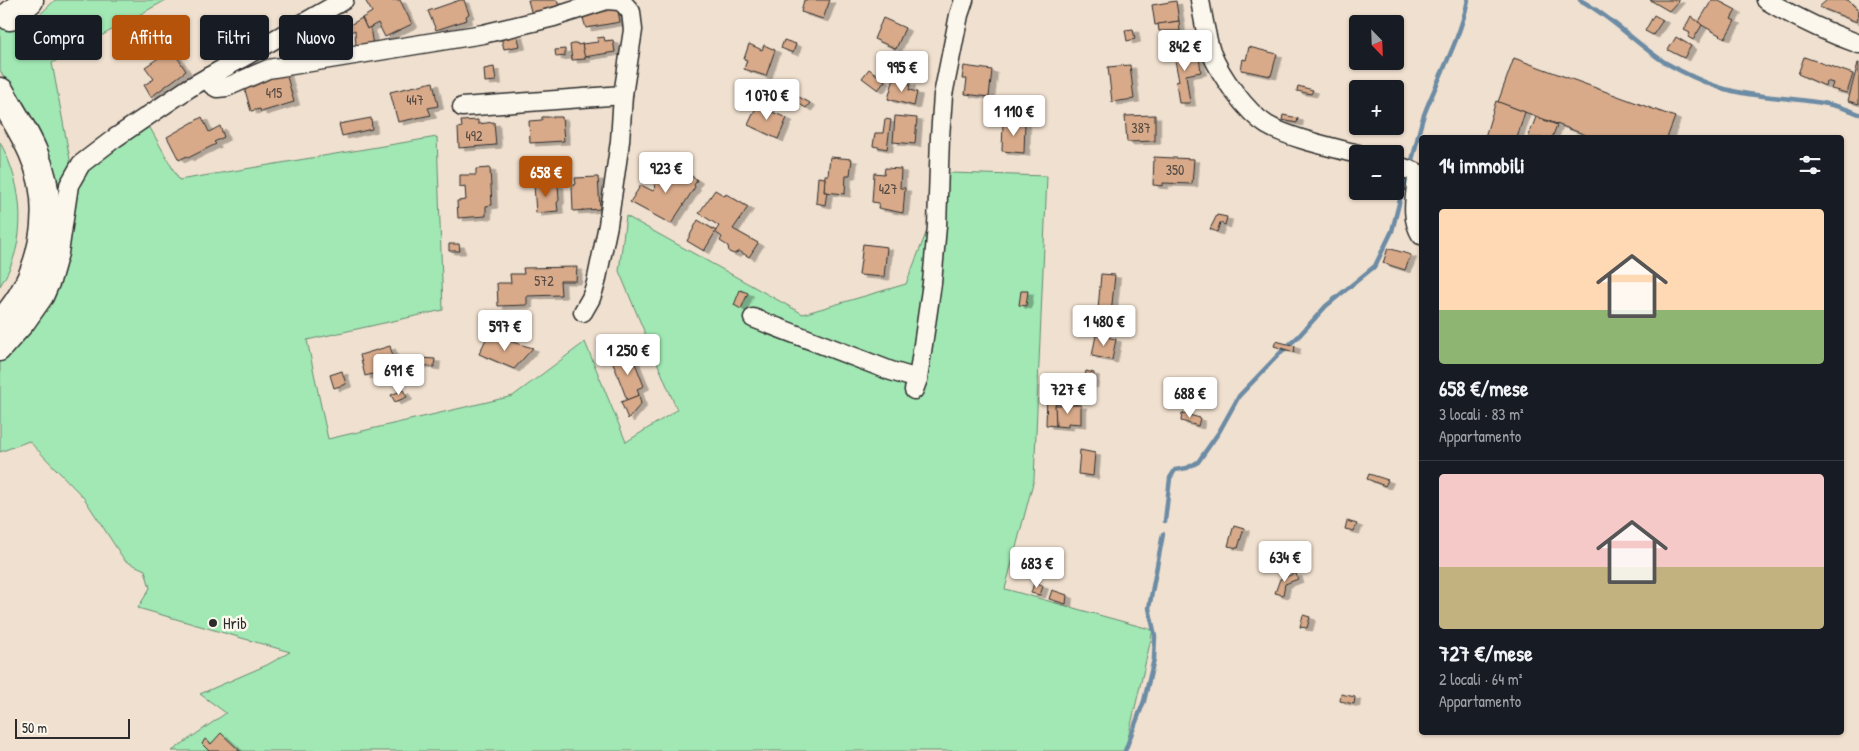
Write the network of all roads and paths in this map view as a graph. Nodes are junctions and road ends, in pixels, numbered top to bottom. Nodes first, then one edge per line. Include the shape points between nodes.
1 (344, 0) edge
2 (964, 0) edge
3 (1200, 0) edge
4 (1766, 0) edge
5 (1859, 44) edge
6 (208, 77) junction
7 (0, 92) edge
8 (623, 95) junction
9 (462, 107) dead end
10 (0, 126) edge
11 (1349, 151) edge
12 (1404, 168) edge
13 (1419, 231) edge
14 (0, 300) edge
15 (583, 312) dead end
16 (752, 318) dead end
17 (0, 325) edge
18 (0, 352) edge

1 - 6 street
2 - 16 street via 943,95 932,283 916,384 891,371
3 - 11 street via 1217,64 1253,114 1276,129
4 - 5 street
6 - 8 street via 217,88 227,87 268,69 482,34 613,0 628,7 633,18
6 - 18 street via 115,138 77,168 68,185 59,253 51,281 26,324
7 - 17 highway via 38,166 44,192 45,219 35,272 16,307
8 - 9 street
8 - 15 street via 608,225 596,282
10 - 14 highway via 23,174 28,208 22,254
12 - 13 street via 1416,172 1413,212

